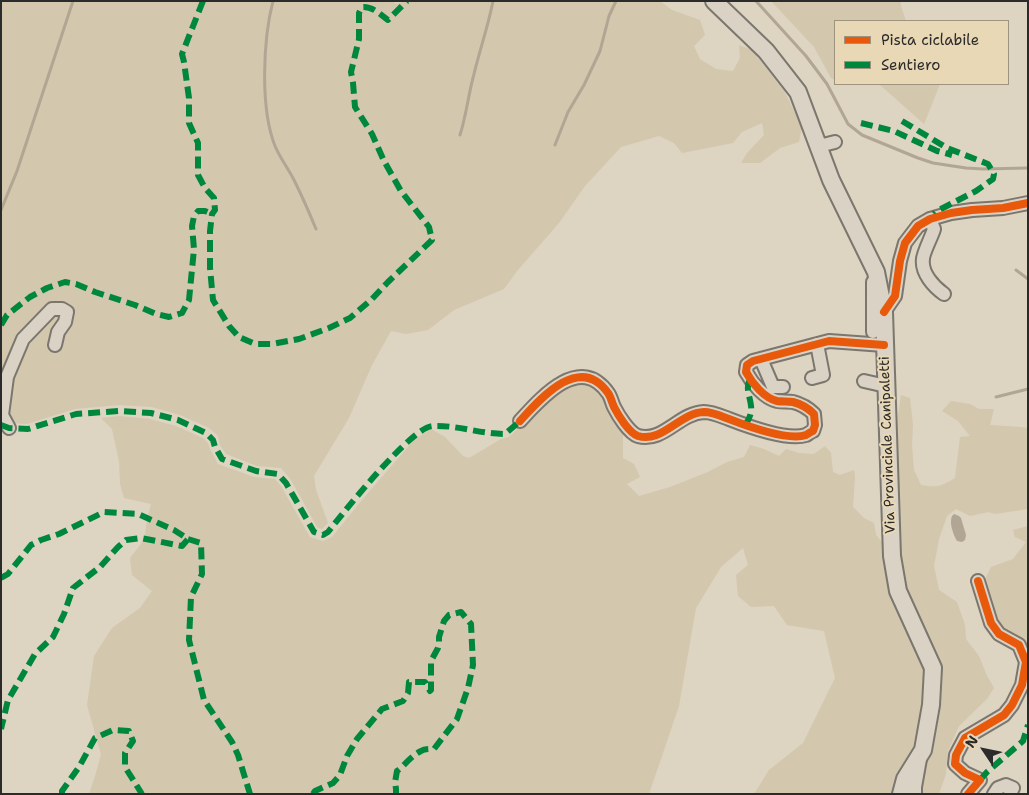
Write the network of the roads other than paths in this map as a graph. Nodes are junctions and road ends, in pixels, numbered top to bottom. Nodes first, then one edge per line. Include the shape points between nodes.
1 (714, 1) edge
2 (835, 142) dead end
3 (819, 146) junction
4 (1028, 203) edge
5 (930, 219) junction
6 (873, 265) junction
7 (944, 294) dead end
8 (884, 312) junction
9 (872, 332) dead end
10 (817, 344) junction
11 (55, 345) dead end
12 (884, 345) junction
13 (761, 359) junction
14 (812, 378) dead end
15 (864, 381) dead end
16 (886, 386) junction
17 (783, 387) dead end
18 (520, 420) dead end
19 (8, 428) dead end
20 (978, 581) dead end
21 (922, 750) junction
22 (901, 794) edge
23 (915, 794) edge
24 (968, 794) edge
25 (994, 794) edge
26 (1010, 794) edge

1 - 3 main road, Via Provinciale Canipaletti via 766,51 798,92
2 - 3 street
3 - 6 main road, Via Provinciale Canipaletti
4 - 5 street
5 - 7 street via 934,229 922,259 933,286
5 - 8 street via 918,226 905,243 896,296
6 - 8 main road, Via Provinciale Canipaletti
6 - 9 street
8 - 12 main road, Via Provinciale Canipaletti
10 - 12 street via 829,341
10 - 13 street
10 - 14 street via 823,375
11 - 19 street via 67,312 62,309 52,309 23,339 7,377 2,415
12 - 16 main road, Via Provinciale Canipaletti
13 - 17 street via 773,386
13 - 18 street via 747,365 750,379 776,401 793,402 807,408 814,414 813,431 806,435 784,435 702,412 661,433 647,437 635,435 600,384 590,378 577,377 554,388
15 - 16 street
16 - 21 main road, Via Provinciale Canipaletti via 892,556 898,591 933,668 931,705
20 - 24 street via 991,623 999,634 1018,644 1026,662 1022,685 1012,705 1004,715 965,738 956,755 955,764 980,780
21 - 22 main road, Via Provinciale Canipaletti via 905,779
21 - 23 street
25 - 26 street via 1006,785 1013,788

